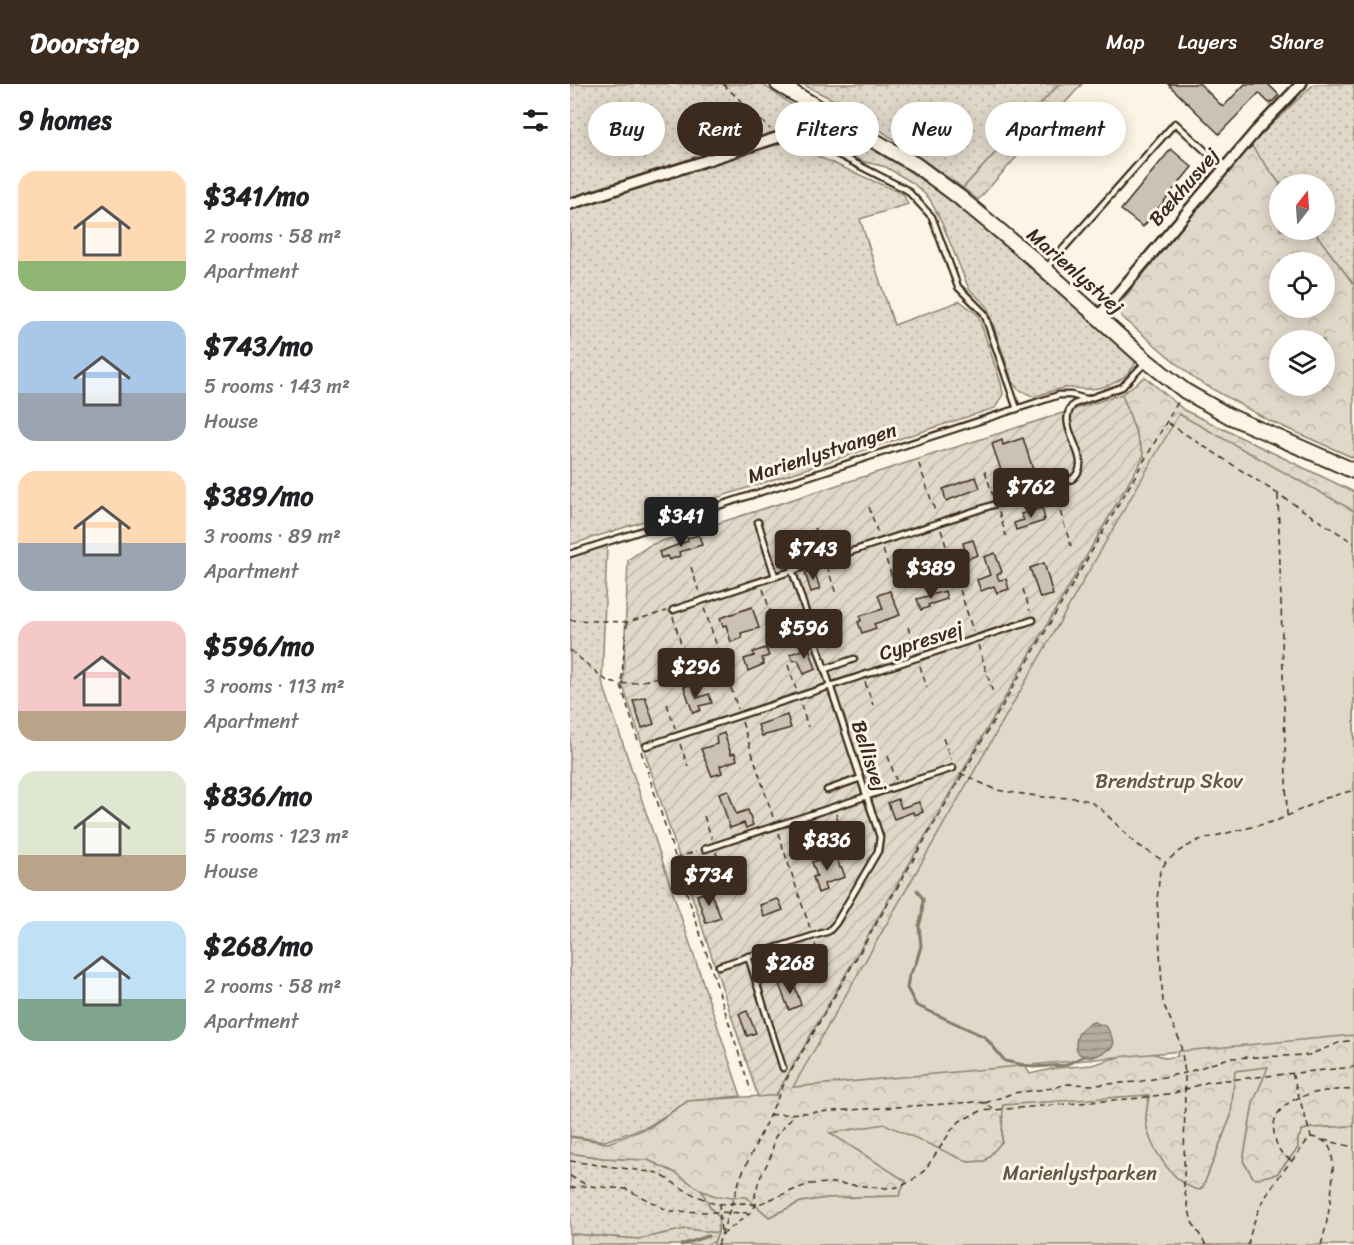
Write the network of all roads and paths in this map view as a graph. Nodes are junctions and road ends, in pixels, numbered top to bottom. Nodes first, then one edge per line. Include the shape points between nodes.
1 (723, 84) edge
2 (778, 84) edge
3 (1301, 84) edge
4 (807, 102) edge
5 (775, 133) edge
6 (775, 140) edge
7 (879, 144) edge
8 (841, 156) edge
9 (1224, 168) junction
10 (570, 204) edge
11 (1045, 269) junction
12 (1098, 317) junction
13 (1147, 361) junction
14 (1185, 391) junction
15 (1086, 399) junction
16 (1017, 409) junction
17 (1167, 422) junction
18 (919, 464) dead end
19 (1354, 471) edge
20 (1052, 486) junction
21 (1278, 495) junction
22 (758, 522) dead end
23 (938, 522) junction
24 (1354, 543) edge
25 (1071, 546) dead end
26 (570, 554) edge
27 (691, 567) dead end
28 (792, 570) junction
29 (775, 576) junction
30 (760, 581) junction
31 (1023, 589) dead end
32 (702, 600) junction
33 (673, 610) dead end
34 (771, 614) dead end
35 (570, 620) edge
36 (1033, 620) joint
37 (627, 622) junction
38 (976, 639) junction
39 (570, 650) edge
40 (854, 659) dead end
41 (825, 669) junction
42 (863, 676) junction
43 (621, 685) junction
44 (830, 685) junction
45 (993, 693) dead end
46 (873, 705) dead end
47 (740, 716) junction
48 (944, 738) dead end
49 (646, 746) dead end
50 (888, 756) dead end
51 (953, 768) joint
52 (963, 774) junction
53 (861, 778) junction
54 (898, 787) junction
55 (827, 790) dead end
56 (1354, 790) edge
57 (867, 797) junction
58 (834, 807) junction
59 (1287, 816) junction
60 (776, 826) junction
61 (843, 837) dead end
62 (705, 849) joint
63 (675, 858) junction
64 (1166, 862) junction
65 (812, 936) junction
66 (748, 956) junction
67 (719, 966) dead end
68 (825, 976) dead end
69 (1354, 1040) edge
70 (1354, 1067) edge
71 (783, 1068) dead end
72 (1292, 1072) junction
73 (1185, 1073) junction
74 (1185, 1090) junction
75 (1354, 1090) edge
76 (751, 1091) dead end
77 (1299, 1097) junction
78 (985, 1103) junction
79 (994, 1110) junction
80 (770, 1115) junction
81 (794, 1115) junction
82 (1311, 1137) junction
83 (1320, 1139) junction
84 (1354, 1147) edge
85 (1292, 1160) junction
86 (570, 1161) edge
87 (570, 1176) edge
88 (587, 1186) junction
89 (570, 1188) edge
90 (732, 1202) junction
91 (719, 1204) junction
92 (756, 1205) junction
93 (720, 1212) junction
94 (729, 1212) junction
95 (750, 1213) junction
96 (720, 1236) junction
97 (718, 1245) edge
98 (1206, 1245) edge
99 (1248, 1245) edge
100 (1321, 1245) edge

1 - 5 path
2 - 4 street, Marienlystvej
3 - 9 street, Bækhusvej
6 - 10 street
7 - 11 street, Marienlystvej via 959,197
8 - 16 lane via 907,190 932,217 958,287 984,313
9 - 11 lane via 1175,123
9 - 12 street, Bækhusvej
11 - 12 street, Marienlystvej
12 - 13 street, Marienlystvej
13 - 14 street, Marienlystvej
13 - 15 lane via 1122,387
14 - 17 path
14 - 19 street, Marienlystvej via 1229,416
15 - 16 lane, Marienlystvangen via 1059,395
15 - 20 lane via 1074,404 1066,415 1079,471 1072,479
16 - 26 lane, Marienlystvangen
17 - 21 path
17 - 52 path
18 - 23 path
20 - 23 lane
20 - 25 path
21 - 24 path
21 - 59 path
22 - 29 lane
23 - 28 lane
23 - 38 path
27 - 32 path
28 - 29 lane
28 - 41 lane, Bellisvej
29 - 30 lane
30 - 32 lane
30 - 34 path
31 - 36 path
32 - 33 lane
32 - 47 path
35 - 37 path
36 - 38 lane, Cypresvej
37 - 43 path
37 - 43 path via 671,610 688,667
38 - 42 lane, Cypresvej
38 - 45 path
39 - 43 path via 607,681
40 - 41 lane
41 - 44 lane, Bellisvej
42 - 44 lane, Cypresvej
42 - 46 path
43 - 63 path
44 - 47 lane, Cypresvej
44 - 53 lane, Bellisvej
47 - 49 lane, Cypresvej
47 - 60 path
48 - 51 path
50 - 54 path
51 - 54 lane
52 - 64 path via 996,790 1089,801 1135,843
52 - 80 path via 786,1080
53 - 55 lane
53 - 57 lane, Bellisvej
54 - 57 lane
56 - 59 path
57 - 58 lane
57 - 65 lane, Bellisvej via 880,837 878,851 833,927
58 - 60 lane
58 - 61 path
59 - 64 path via 1199,840
60 - 62 lane
60 - 65 path
62 - 63 path
63 - 76 path
64 - 73 path via 1160,871 1157,900 1163,1003 1180,1041
65 - 66 lane, Bellisvej
65 - 68 path
66 - 67 lane, Bellisvej
66 - 71 lane
69 - 73 path via 1309,1055 1229,1058
70 - 72 path
72 - 74 path via 1208,1082
72 - 77 path
73 - 74 path
73 - 78 path via 1137,1082 1067,1084 1013,1093
74 - 79 path via 1110,1101
74 - 98 path via 1184,1189 1192,1222
75 - 77 path via 1330,1090
77 - 82 path
77 - 85 path via 1280,1111 1274,1126 1280,1152
78 - 79 path
78 - 81 path
79 - 92 path via 981,1111 960,1121 925,1170 900,1187 808,1184
80 - 81 path
80 - 90 path
81 - 92 path via 775,1137 759,1180
82 - 83 path
82 - 85 path
83 - 84 path
83 - 100 path via 1329,1146 1333,1158 1329,1217
85 - 99 path via 1262,1200
86 - 91 path via 658,1173 703,1200
87 - 88 path
88 - 89 path
88 - 93 path via 626,1189 669,1211
90 - 91 path
90 - 92 path
90 - 94 path
91 - 93 path
92 - 95 path
93 - 94 path
93 - 96 path
94 - 95 path
94 - 96 path
95 - 96 path
96 - 97 path

